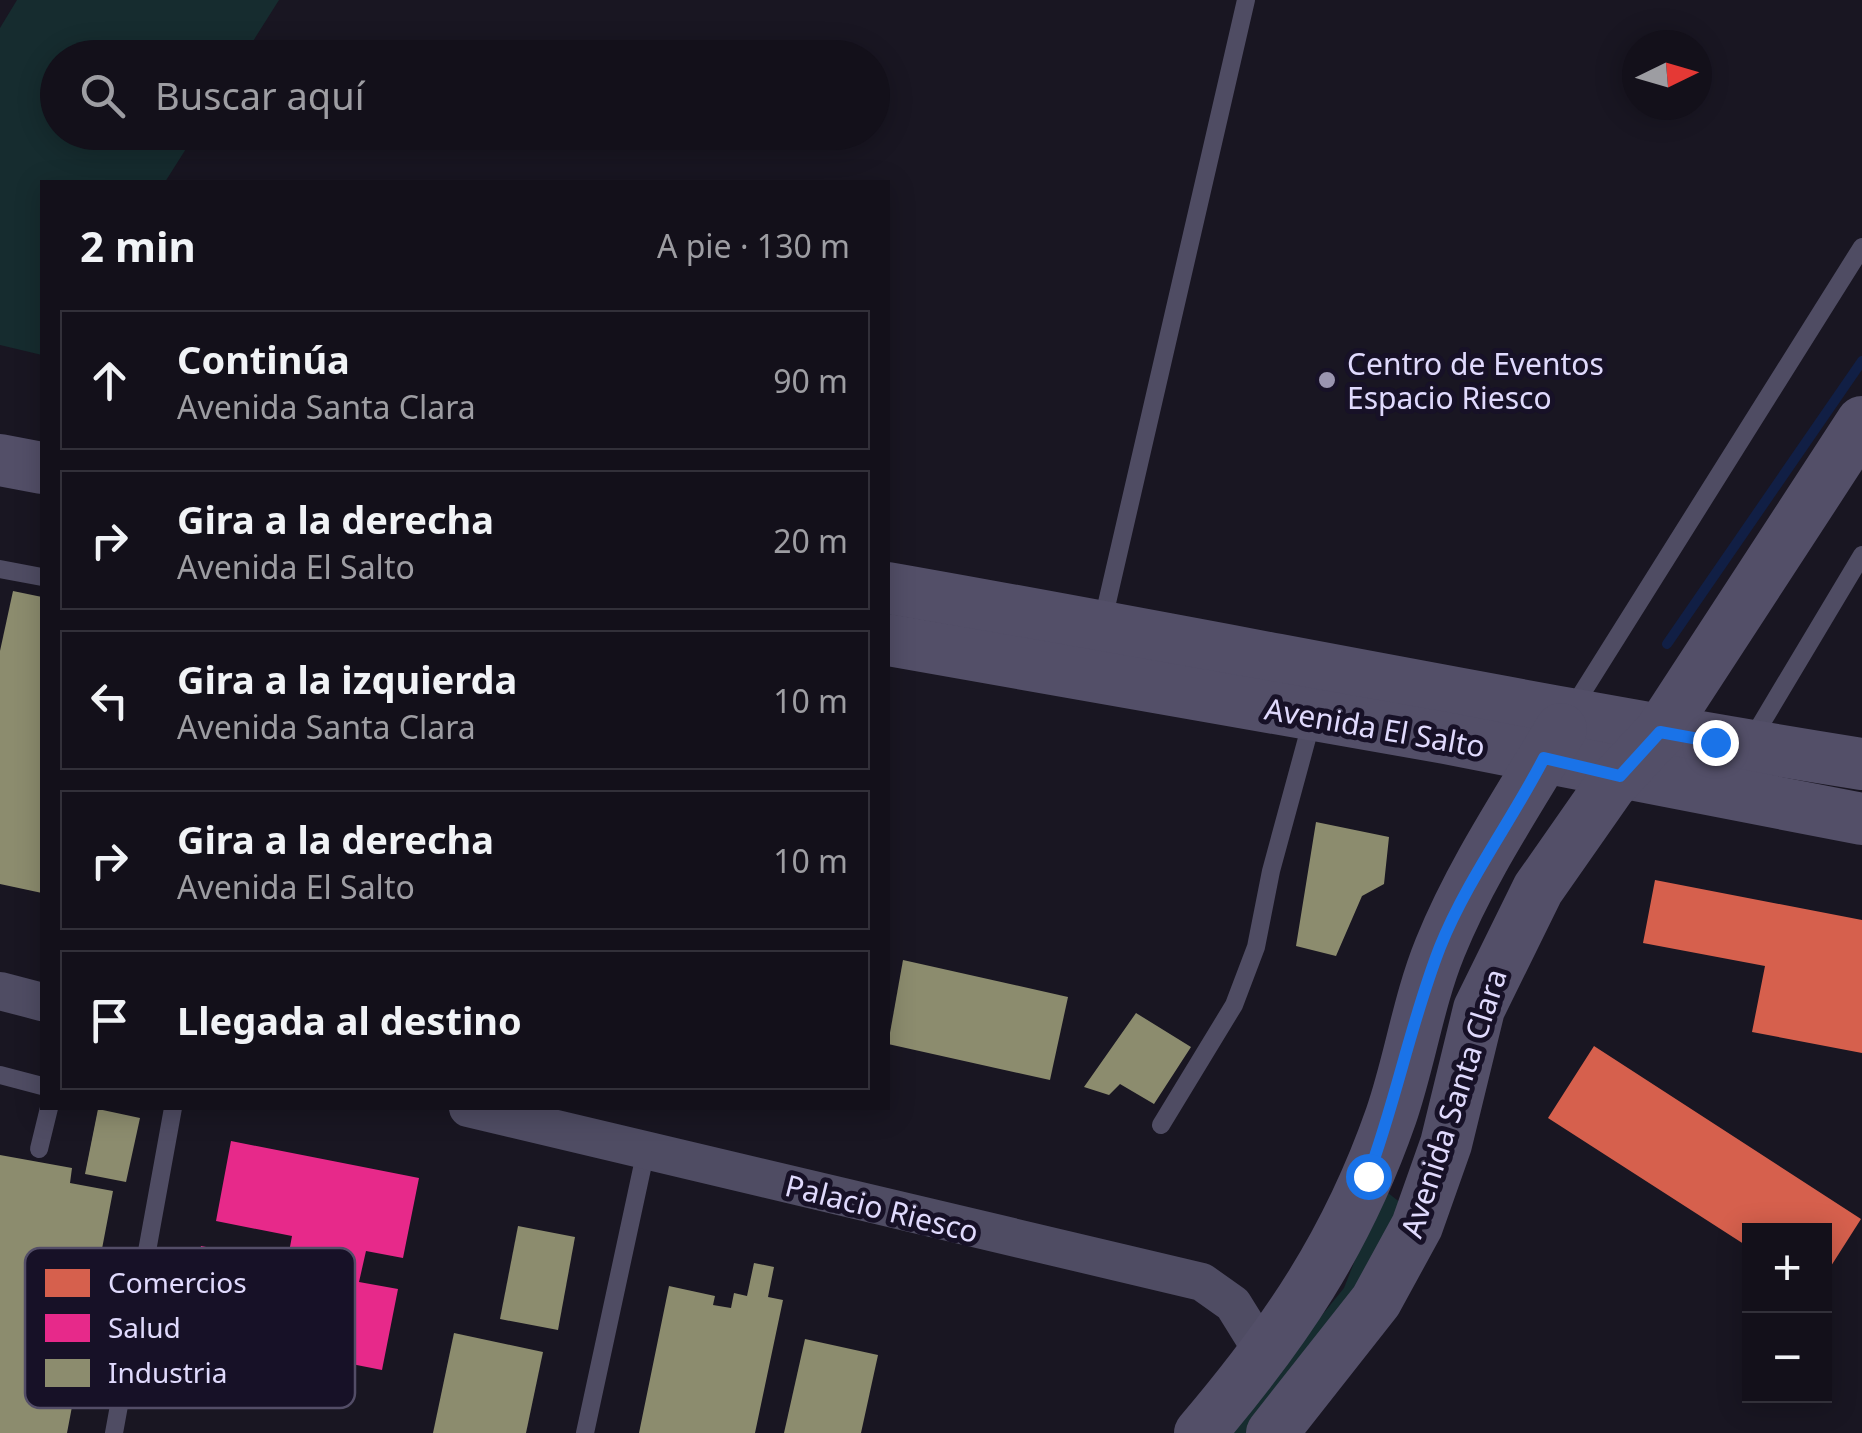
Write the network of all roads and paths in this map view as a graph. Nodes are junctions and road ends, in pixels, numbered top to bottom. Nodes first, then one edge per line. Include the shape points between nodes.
1 (1246, 0) edge
2 (1862, 247) edge
3 (1862, 422) edge
4 (0, 424) edge
5 (40, 432) edge
6 (0, 460) edge
7 (40, 468) edge
8 (1862, 555) edge
9 (0, 569) edge
10 (40, 577) edge
11 (890, 588) edge
12 (1102, 626) junction
13 (890, 640) edge
14 (1312, 715) junction
15 (1660, 732) junction
16 (1556, 736) junction
17 (1748, 746) junction
18 (1862, 764) edge
19 (1620, 776) junction
20 (1862, 820) edge
21 (0, 990) edge
22 (40, 1001) edge
23 (0, 1075) edge
24 (40, 1085) edge
25 (48, 1110) edge
26 (172, 1110) edge
27 (476, 1110) edge
28 (1160, 1125) dead end
29 (39, 1148) dead end
30 (646, 1150) junction
31 (147, 1248) edge
32 (1264, 1354) junction
33 (118, 1408) edge
34 (1212, 1429) edge
35 (114, 1433) edge
36 (585, 1433) edge
37 (1272, 1433) edge

1 - 12 lane
2 - 16 lane
3 - 15 main road, Avenida Santa Clara
4 - 5 main road
6 - 7 main road
8 - 17 lane
9 - 10 lane
11 - 12 main road, Avenida El Salto
12 - 16 main road, Avenida El Salto
13 - 14 main road, Avenida El Salto
14 - 16 main road, Avenida El Salto
14 - 28 lane via 1256,947 1234,1006
15 - 16 main road, Avenida El Salto
15 - 17 main road, Avenida El Salto
15 - 19 main road, Avenida Santa Clara
16 - 19 main road, Avenida El Salto
16 - 32 main road, Avenida Santa Clara via 1439,949 1397,1097 1351,1216 1318,1279
17 - 18 main road, Avenida El Salto
19 - 20 main road, Avenida El Salto
19 - 37 main road, Avenida Santa Clara via 1538,889 1492,976 1440,1160 1395,1270
21 - 22 street
23 - 24 lane
25 - 29 lane
26 - 31 lane
27 - 30 street, Palacio Riesco
30 - 32 street, Palacio Riesco via 1202,1282 1233,1304
30 - 36 lane
32 - 34 main road, Avenida Santa Clara
33 - 35 lane

